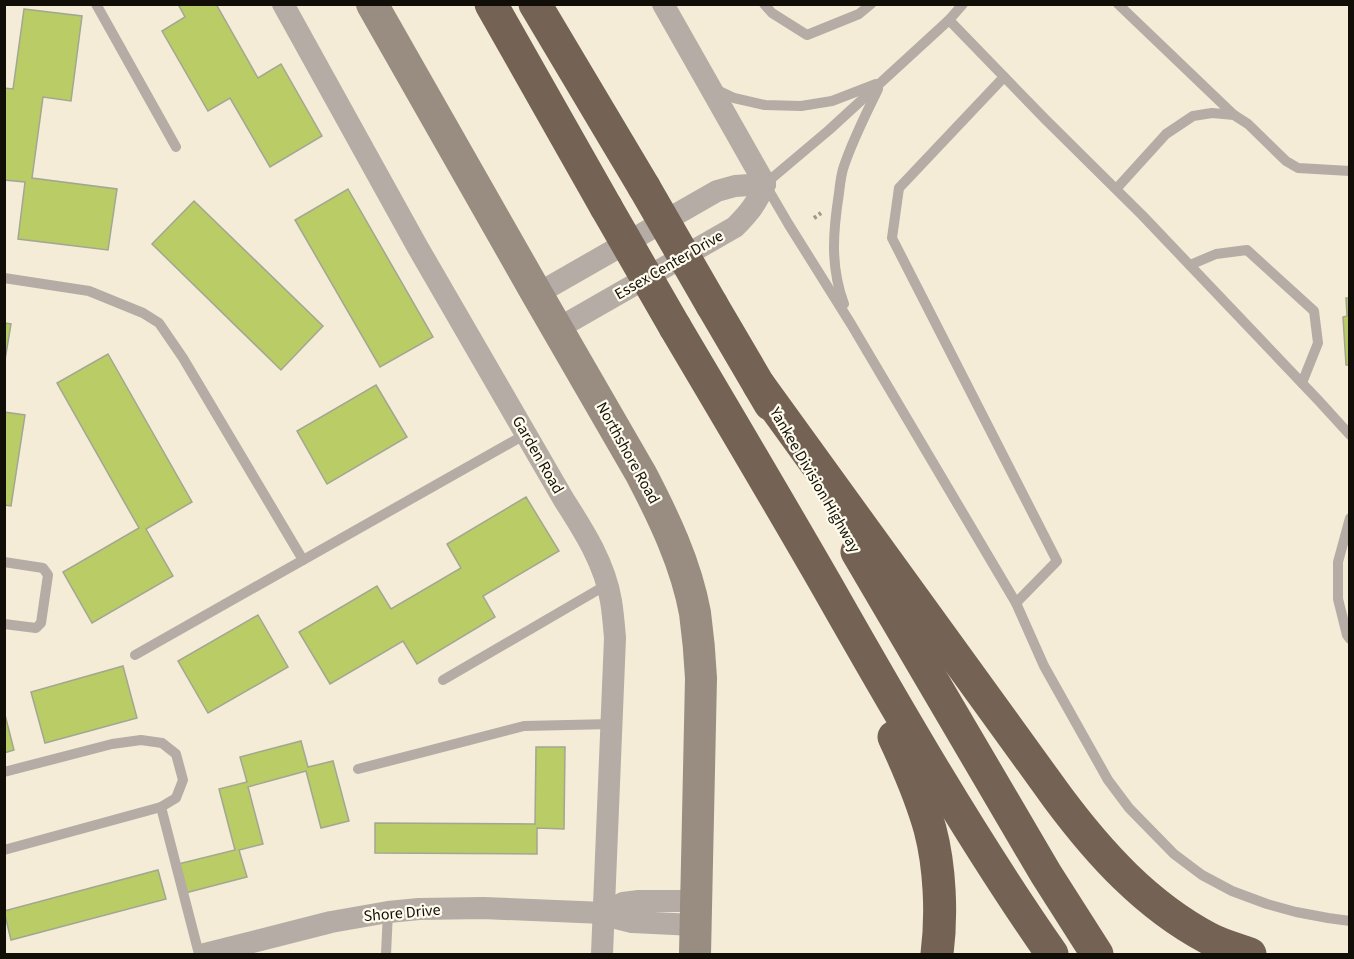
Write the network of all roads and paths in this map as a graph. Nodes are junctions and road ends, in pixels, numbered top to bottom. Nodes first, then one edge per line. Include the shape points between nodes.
1 (96, 4) edge
2 (283, 4) edge
3 (372, 4) edge
4 (491, 4) edge
5 (536, 4) edge
6 (663, 4) edge
7 (764, 4) edge
8 (850, 4) edge
9 (872, 4) edge
10 (963, 4) edge
11 (1118, 4) edge
12 (860, 14) junction
13 (949, 20) junction
14 (1004, 77) junction
15 (882, 82) junction
16 (709, 86) junction
17 (1234, 115) junction
18 (176, 147) dead end
19 (1350, 171) edge
20 (765, 184) junction
21 (1117, 188) junction
22 (1190, 265) junction
23 (4, 278) edge
24 (537, 294) junction
25 (851, 324) junction
26 (557, 329) junction
27 (1302, 382) junction
28 (759, 385) junction
29 (526, 434) junction
30 (1350, 435) edge
31 (787, 517) junction
32 (1350, 518) edge
33 (303, 560) junction
34 (4, 562) edge
35 (608, 584) junction
36 (1016, 603) junction
37 (4, 624) edge
38 (1350, 639) edge
39 (135, 655) dead end
40 (443, 680) dead end
41 (612, 724) junction
42 (358, 769) dead end
43 (4, 772) edge
44 (161, 807) junction
45 (4, 850) edge
46 (387, 912) junction
47 (604, 912) junction
48 (1350, 921) edge
49 (696, 927) edge
50 (199, 954) edge
51 (205, 954) edge
52 (386, 954) edge
53 (602, 954) edge
54 (937, 954) edge
55 (1052, 954) edge
56 (1097, 954) edge
57 (1250, 954) edge

1 - 18 lane
2 - 29 street, Garden Road
3 - 24 street, Northshore Road
4 - 31 highway, bridge
5 - 28 highway, Yankee Division Highway, bridge
6 - 16 street
7 - 12 lane via 807,35
8 - 12 lane
9 - 12 lane
10 - 13 lane
11 - 17 lane
13 - 14 lane
13 - 15 lane
14 - 21 lane
14 - 36 lane via 899,188 892,238 1057,561
15 - 16 lane via 832,101 801,106 765,105 734,98
15 - 20 lane
15 - 25 lane via 843,168 836,209 833,246 837,286
16 - 20 street
17 - 19 lane via 1298,168
17 - 21 lane via 1192,116 1166,134
20 - 24 street via 717,191
20 - 25 lane
20 - 26 street, Essex Center Drive via 757,201 735,227
21 - 22 lane
22 - 27 lane
22 - 27 lane via 1216,254 1247,250 1314,311 1318,344
23 - 33 lane via 89,291 143,312 159,323
24 - 26 street, Northshore Road
25 - 36 lane
26 - 49 street, Northshore Road via 655,500 690,592 701,678
27 - 30 lane
28 - 56 highway, Yankee Division Highway
28 - 57 highway via 1101,852 1153,902 1183,923
29 - 33 lane
29 - 35 street, Garden Road via 585,532
31 - 54 highway via 893,734 919,797 936,861 940,918
31 - 55 highway via 989,861
32 - 38 lane via 1338,562 1338,599
33 - 39 lane
34 - 37 lane via 42,568 48,575 41,623 36,628
35 - 40 lane
35 - 41 street, Garden Road via 615,638
36 - 48 lane via 1044,666 1108,780 1174,854 1232,891 1296,912
41 - 42 lane via 524,726
41 - 47 street, Garden Road
43 - 44 lane via 112,744 141,740 162,743 176,754 183,780 176,798
44 - 45 lane
44 - 50 lane
46 - 47 street, Shore Drive
46 - 51 street, Shore Drive
46 - 52 lane
47 - 49 street, Shore Drive via 639,901
47 - 53 street, Garden Road

